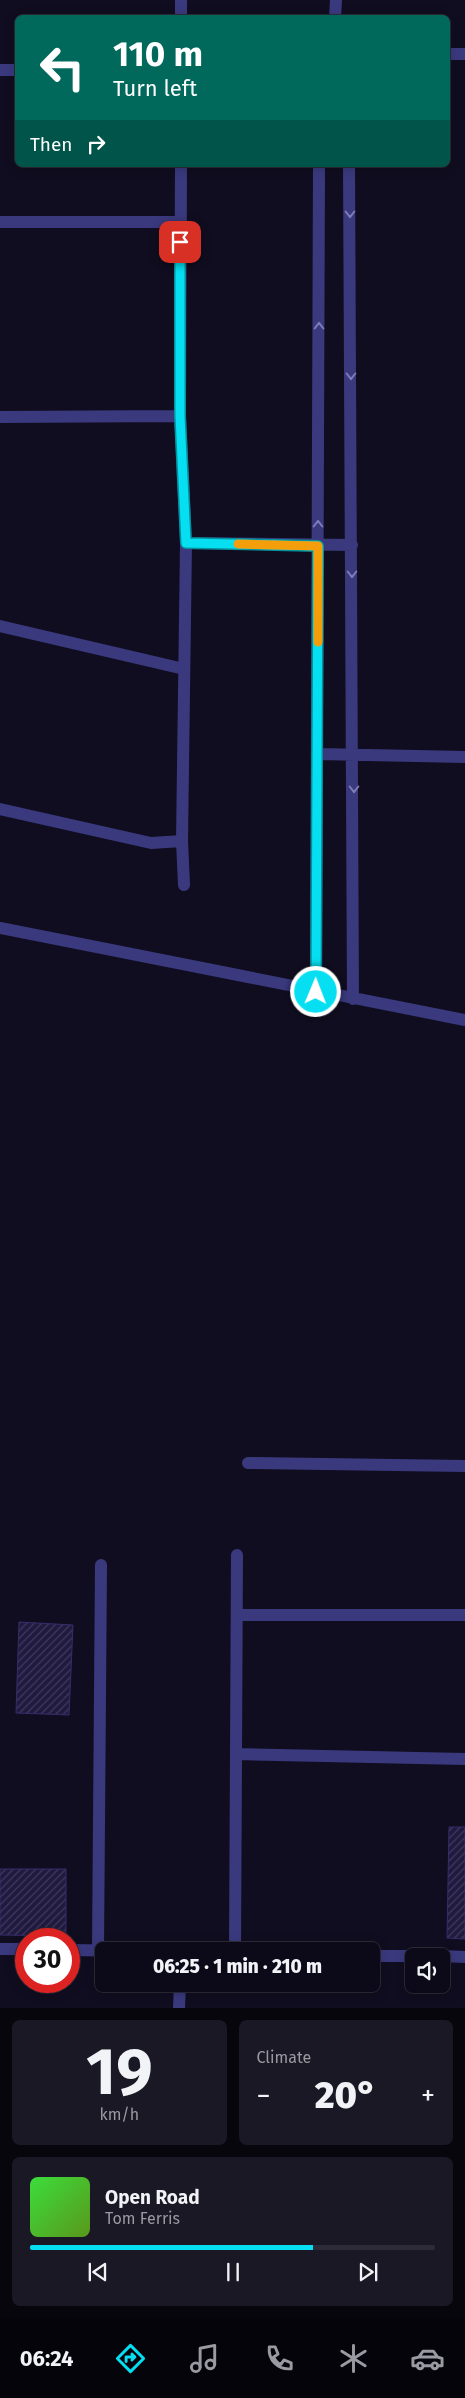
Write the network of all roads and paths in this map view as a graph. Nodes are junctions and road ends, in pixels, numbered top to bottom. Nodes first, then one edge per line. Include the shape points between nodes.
1 (181, 0) edge
2 (336, 0) edge
3 (181, 15) edge
4 (335, 15) edge
5 (450, 54) edge
6 (465, 54) edge
7 (0, 70) edge
8 (15, 70) edge
9 (181, 167) edge
10 (319, 167) edge
11 (349, 167) edge
12 (0, 222) edge
13 (180, 222) junction
14 (180, 416) junction
15 (0, 417) edge
16 (186, 543) junction
17 (352, 545) junction
18 (318, 546) junction
19 (0, 626) edge
20 (184, 668) junction
21 (318, 754) junction
22 (354, 755) junction
23 (465, 757) edge
24 (0, 809) edge
25 (182, 841) junction
26 (184, 885) dead end
27 (0, 928) edge
28 (316, 992) junction
29 (353, 999) junction
30 (465, 1020) edge
31 (248, 1463) dead end
32 (465, 1466) edge
33 (237, 1555) dead end
34 (101, 1565) dead end
35 (465, 1614) edge
36 (237, 1615) junction
37 (236, 1754) junction
38 (465, 1759) edge
39 (98, 1942) edge
40 (235, 1942) edge
41 (0, 1949) edge
42 (15, 1949) edge
43 (80, 1950) edge
44 (95, 1950) edge
45 (380, 1956) edge
46 (405, 1956) edge
47 (450, 1956) edge
48 (465, 1957) edge
49 (180, 1992) edge
50 (179, 2008) edge

1 - 3 street
2 - 4 street
5 - 6 street
7 - 8 street
9 - 13 street
18 -> 10 street
11 -> 17 street
12 - 13 street
13 - 14 street
14 - 15 street
14 - 16 street
16 - 18 street
16 - 20 street
17 - 18 street
17 -> 22 street
18 - 21 street
19 - 20 street
20 - 25 street
21 - 22 street
21 - 28 street
22 - 23 street
22 -> 29 street
24 - 25 street via 151,843
25 - 26 street
27 - 28 street
28 - 29 street
29 - 30 street
31 - 32 street
33 - 36 street
34 - 39 street
35 - 36 street
36 - 37 street
37 - 38 street
37 - 40 street
41 - 42 street
43 - 44 street
45 - 46 street
47 - 48 street
49 - 50 street

